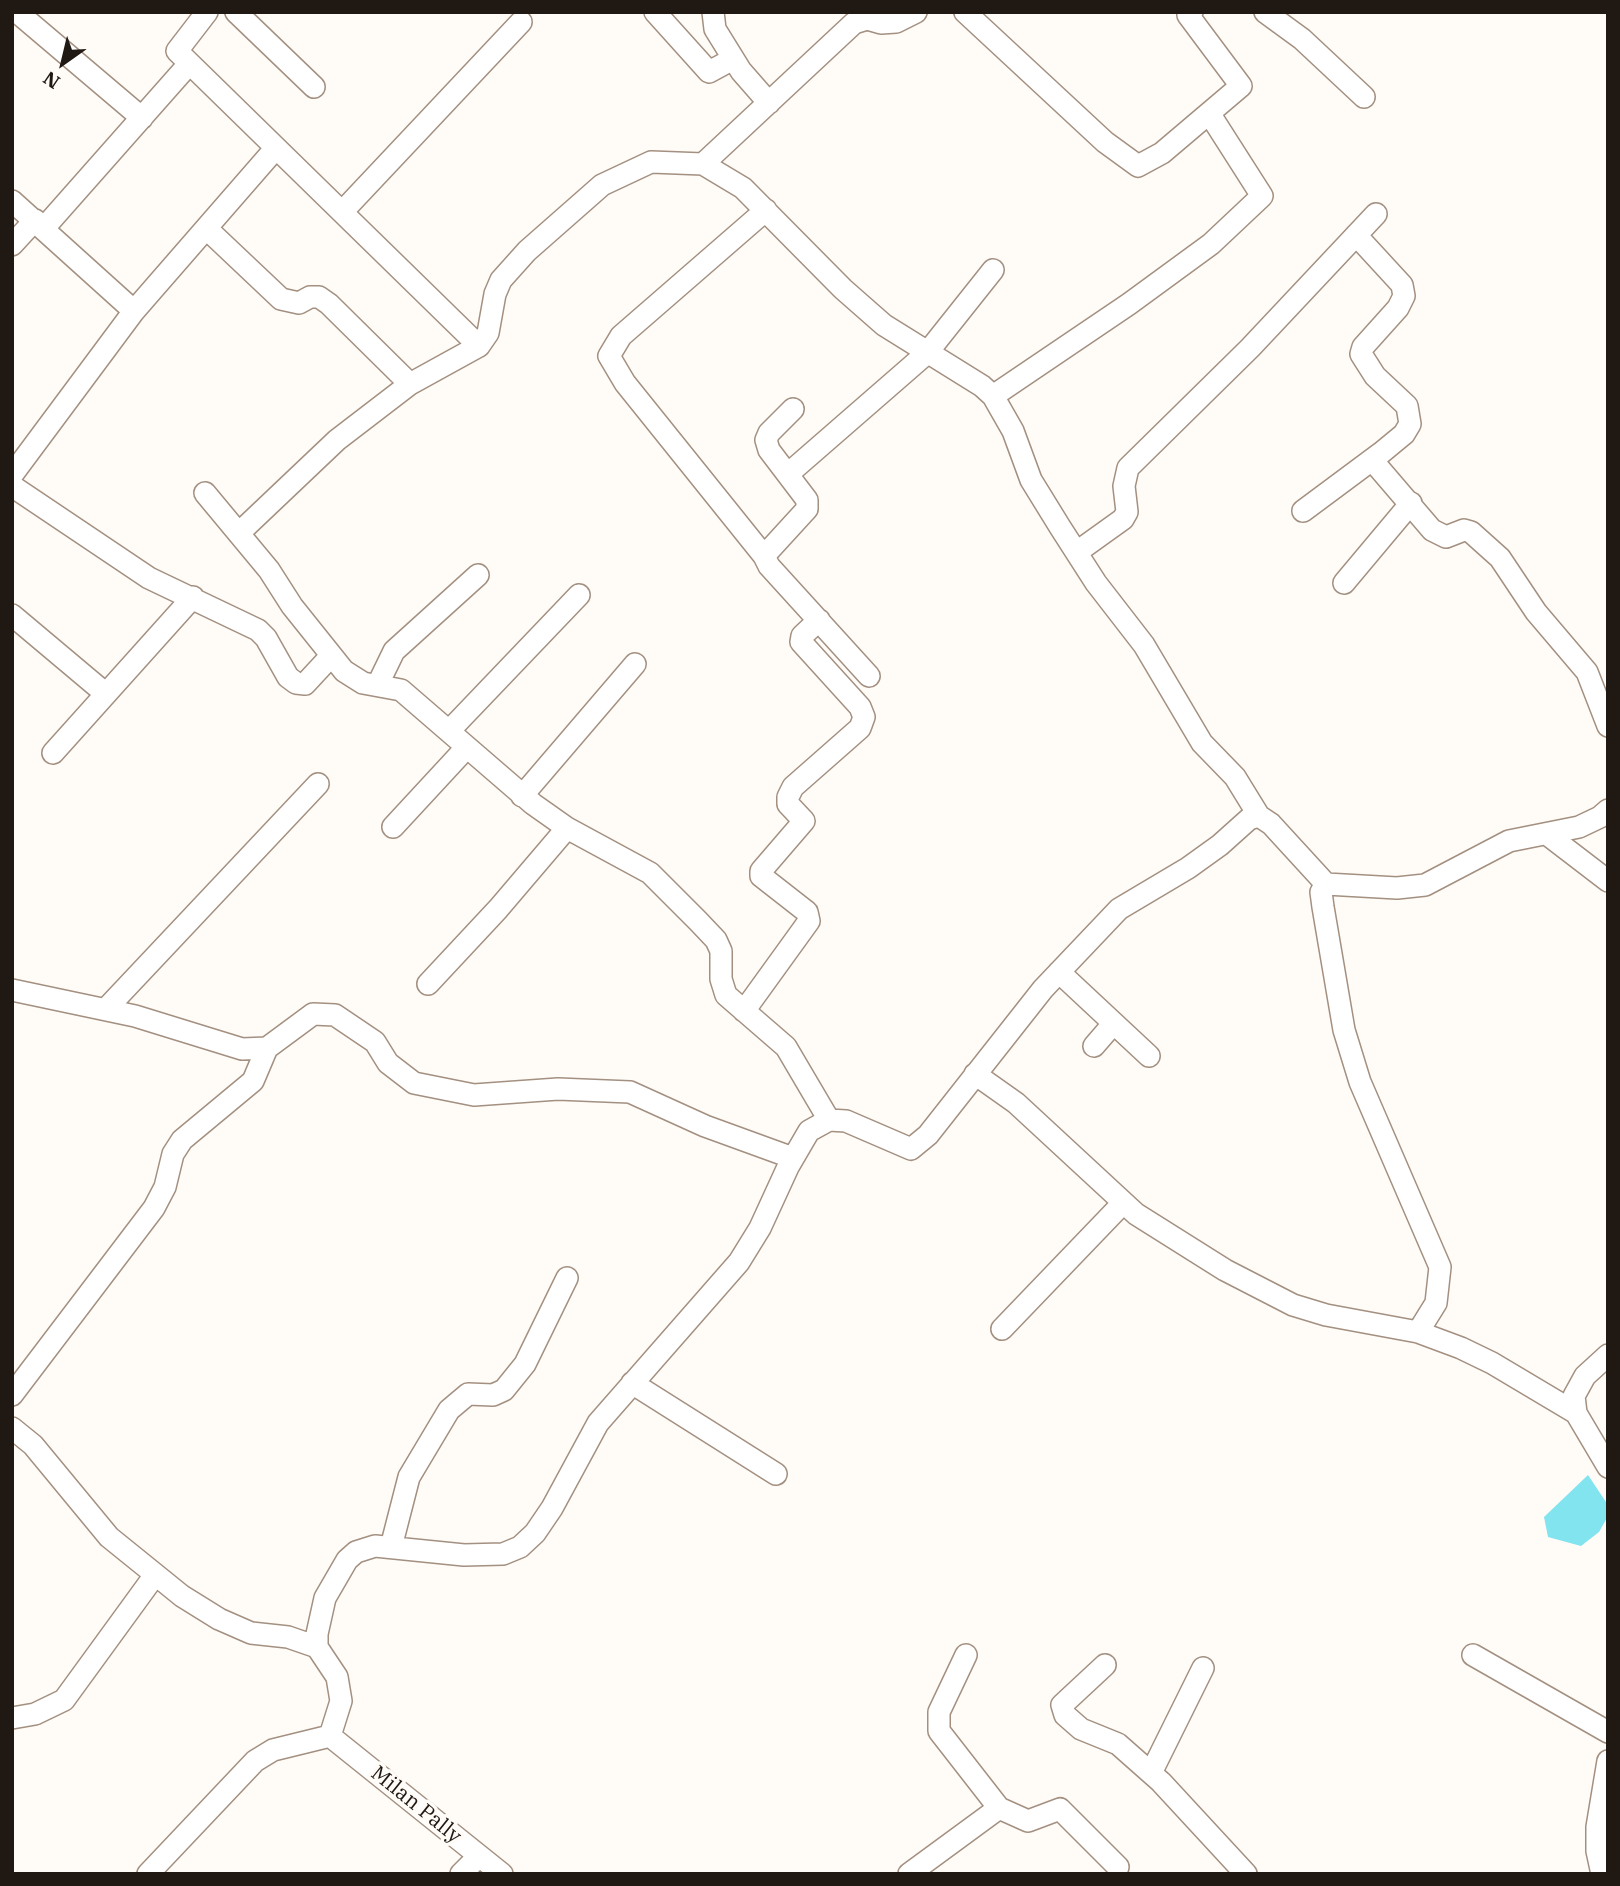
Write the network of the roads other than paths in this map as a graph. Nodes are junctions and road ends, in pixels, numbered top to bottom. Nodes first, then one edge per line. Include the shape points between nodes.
1 (17, 12) edge
2 (207, 12) edge
3 (236, 12) edge
4 (655, 12) edge
5 (713, 12) edge
6 (916, 12) edge
7 (964, 12) edge
8 (1192, 12) edge
9 (1265, 12) edge
10 (521, 22) dead end
11 (733, 59) junction
12 (189, 64) junction
13 (314, 87) dead end
14 (1364, 97) dead end
15 (769, 103) junction
16 (1209, 113) junction
17 (142, 118) junction
18 (275, 149) junction
19 (703, 164) junction
20 (12, 201) edge
21 (766, 210) junction
22 (343, 211) junction
23 (1376, 214) dead end
24 (40, 224) junction
25 (207, 229) junction
26 (1356, 235) junction
27 (12, 245) edge
28 (993, 271) dead end
29 (134, 311) junction
30 (479, 346) junction
31 (927, 353) junction
32 (410, 384) junction
33 (993, 396) junction
34 (793, 409) dead end
35 (1372, 460) junction
36 (788, 474) junction
37 (12, 475) edge
38 (12, 486) edge
39 (205, 493) dead end
40 (1411, 503) junction
41 (1303, 511) dead end
42 (239, 533) junction
43 (1077, 552) junction
44 (764, 555) junction
45 (478, 575) dead end
46 (1344, 583) dead end
47 (579, 595) dead end
48 (193, 597) junction
49 (12, 615) edge
50 (819, 620) junction
51 (331, 656) junction
52 (635, 664) dead end
53 (869, 676) dead end
54 (378, 684) junction
55 (106, 694) junction
56 (1608, 726) edge
57 (449, 731) junction
58 (467, 747) junction
59 (53, 753) dead end
60 (318, 784) dead end
61 (522, 796) junction
62 (1608, 810) edge
63 (1259, 816) junction
64 (393, 827) dead end
65 (567, 828) junction
66 (1548, 835) junction
67 (1608, 881) edge
68 (1325, 884) junction
69 (1059, 972) junction
70 (428, 984) dead end
71 (12, 990) edge
72 (106, 1009) junction
73 (744, 1011) junction
74 (1113, 1024) junction
75 (1094, 1046) dead end
76 (267, 1048) junction
77 (1149, 1056) dead end
78 (975, 1074) junction
79 (829, 1120) junction
80 (793, 1158) junction
81 (1123, 1203) junction
82 (567, 1278) dead end
83 (1002, 1329) dead end
84 (1418, 1332) junction
85 (1608, 1355) edge
86 (632, 1383) junction
87 (12, 1395) edge
88 (1576, 1413) junction
89 (12, 1427) edge
90 (1608, 1467) edge
91 (776, 1474) dead end
92 (391, 1547) junction
93 (155, 1575) junction
94 (317, 1647) junction
95 (966, 1655) dead end
96 (1473, 1655) dead end
97 (1105, 1665) dead end
98 (1203, 1668) dead end
99 (12, 1718) edge
100 (1608, 1732) edge
101 (330, 1736) junction
102 (1608, 1761) edge
103 (1151, 1773) junction
104 (999, 1808) junction
105 (479, 1856) junction
106 (1118, 1867) dead end
107 (148, 1874) edge
108 (461, 1874) edge
109 (502, 1874) edge
110 (909, 1874) edge
111 (1246, 1874) edge
112 (1602, 1874) edge

1 - 17 street
2 - 12 street via 177,51
3 - 13 street
4 - 11 street via 709,72
5 - 11 street via 715,29
6 - 15 street via 895,22 867,19 854,23
7 - 16 street via 1105,142 1138,166 1162,153
8 - 16 street via 1188,15 1241,86
9 - 14 street via 1302,39
10 - 22 street
11 - 15 street
12 - 17 street
12 - 18 street
15 - 19 street
16 - 33 street via 1262,196 1211,244
17 - 24 street
18 - 22 street
18 - 25 street
19 - 21 street via 743,188
19 - 30 street via 651,162 602,185 578,204 501,280 488,333
20 - 24 street
21 - 31 street via 858,304
21 - 44 street via 621,336 608,356
22 - 30 street
23 - 26 street
24 - 27 street
24 - 29 street
25 - 29 street
25 - 32 street via 281,299 299,303 319,297 329,304
26 - 35 street via 1391,269 1404,296 1361,354 1375,376 1407,406 1411,418 1404,434
26 - 43 street via 1128,468 1123,519
28 - 31 street
29 - 37 street
30 - 32 street
31 - 33 street
31 - 36 street
32 - 42 street via 337,440
33 - 43 street via 1013,431 1031,480
34 - 36 street via 766,440
35 - 40 street
35 - 41 street
36 - 44 street via 807,499 807,509
38 - 48 street via 149,578
39 - 42 street
40 - 46 street
40 - 56 street via 1432,530 1446,537 1471,532 1500,558 1536,612 1587,672
42 - 51 street
43 - 63 street via 1144,645 1202,743 1235,777
44 - 50 street
45 - 54 street via 394,651
47 - 57 street
48 - 51 street via 258,629 296,683 305,684
48 - 55 street
49 - 55 street
50 - 53 street
50 - 73 street via 801,642 860,707 864,718 860,728 793,787 788,797 788,804 804,821 761,876 807,912 809,921
51 - 54 street via 363,683
52 - 61 street
54 - 57 street via 401,690
55 - 59 street
57 - 58 street
58 - 61 street
58 - 64 street
60 - 72 street
61 - 65 street
62 - 66 street via 1579,827
63 - 68 street
63 - 69 street via 1188,868 1119,909
65 - 70 street
65 - 73 street via 650,873 698,920 721,951 726,995
66 - 67 street
66 - 68 street via 1509,841 1425,885 1374,888
68 - 84 street via 1321,892 1343,1030 1360,1082 1440,1267 1436,1303
69 - 74 street
69 - 78 street
71 - 72 street
72 - 76 street via 242,1049
73 - 79 street via 786,1047
74 - 75 street
74 - 77 street
76 - 80 street via 313,1014 335,1015 375,1042 388,1063 414,1083 474,1095 558,1089 630,1092
76 - 87 street via 253,1081 182,1140 154,1209
78 - 79 street via 929,1135 911,1149 846,1121
78 - 81 street via 1016,1103
79 - 80 street via 809,1131
80 - 86 street via 739,1262
81 - 83 street
81 - 84 street via 1225,1270 1293,1305
82 - 92 street via 525,1364 504,1390 493,1395 468,1394 449,1410 409,1477
84 - 88 street via 1492,1363
85 - 88 street via 1578,1387
86 - 91 street
86 - 92 street via 598,1423 552,1508 520,1547 503,1555 464,1555
88 - 90 street
89 - 93 street via 33,1445 101,1529
92 - 94 street via 374,1546 346,1560 325,1598
93 - 94 street via 219,1619 251,1633 288,1637
93 - 99 street via 64,1700 35,1714
94 - 101 street via 337,1677 341,1701
95 - 104 street via 939,1712 939,1731
96 - 100 street
97 - 103 street via 1062,1705 1065,1715 1081,1729 1118,1744
98 - 103 street
101 - 105 street, Milan Pally
101 - 107 street via 273,1750 255,1761
102 - 112 street via 1597,1827
103 - 111 street
104 - 106 street via 1028,1821 1060,1809
104 - 110 street
105 - 108 street
105 - 109 street, Milan Pally

